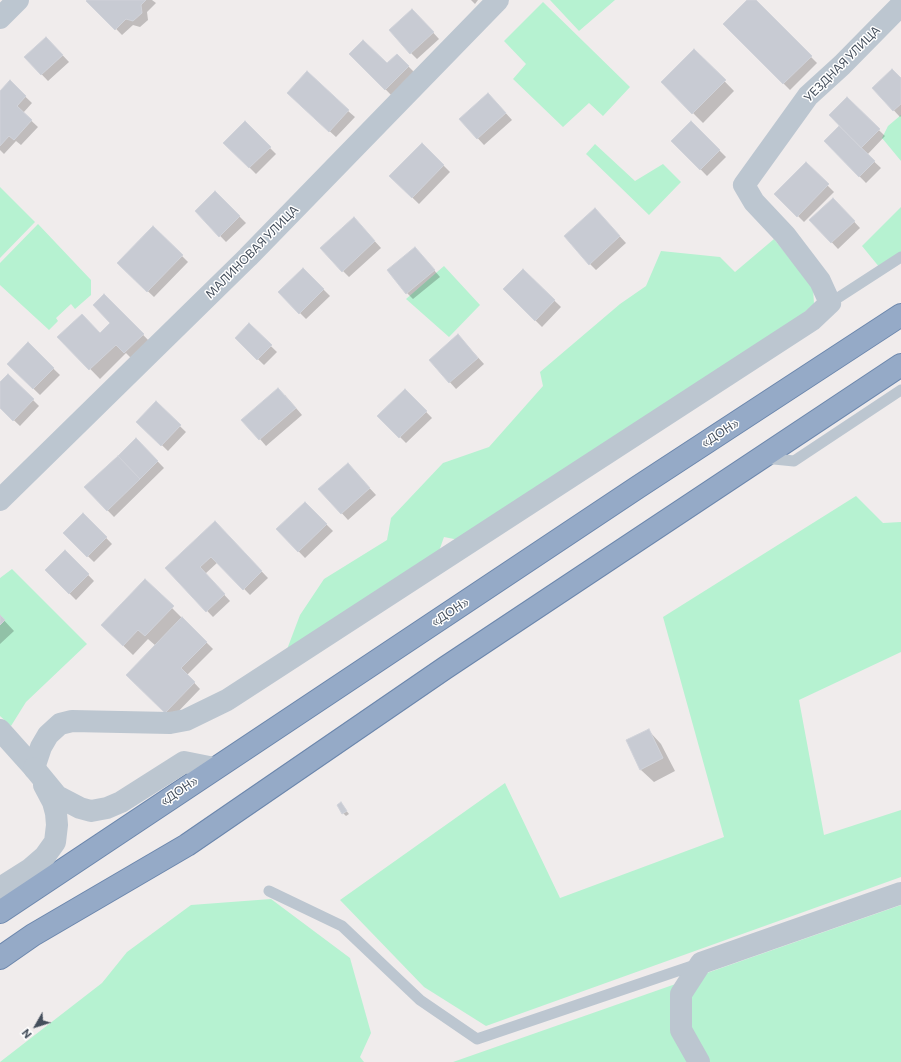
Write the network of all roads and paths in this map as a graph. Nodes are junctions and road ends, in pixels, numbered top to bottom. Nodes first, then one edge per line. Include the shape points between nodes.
1 (18, 0) edge
2 (498, 0) edge
3 (901, 5) edge
4 (0, 18) edge
5 (901, 256) edge
6 (830, 303) junction
7 (901, 316) edge
8 (901, 365) edge
9 (901, 390) edge
10 (761, 458) junction
11 (0, 500) edge
12 (0, 730) edge
13 (34, 768) junction
14 (214, 768) junction
15 (0, 888) edge
16 (269, 891) dead end
17 (901, 892) edge
18 (0, 912) edge
19 (0, 958) edge
20 (701, 963) junction
21 (699, 1062) edge

1 - 4 street
2 - 11 street, МАЛИНОВАЯ УЛИЦА via 248,257
3 - 6 street, УЕЗДНАЯ УЛИЦА via 808,96 744,185 754,202 820,281
5 - 6 lane
6 - 13 street via 812,320 227,700 186,720 170,723 72,721 60,724 48,735
7 - 14 highway, «ДОН»
8 - 10 highway
9 - 10 lane via 794,461
10 - 19 highway via 438,672 187,845 33,935
12 - 13 street
13 - 14 street via 57,796 91,811 121,802 184,762
13 - 15 street via 53,802 57,825 55,842 46,856
14 - 18 highway, «ДОН»
16 - 20 lane via 342,926 420,1000 477,1039
17 - 20 street
20 - 21 street via 681,994 681,1030

